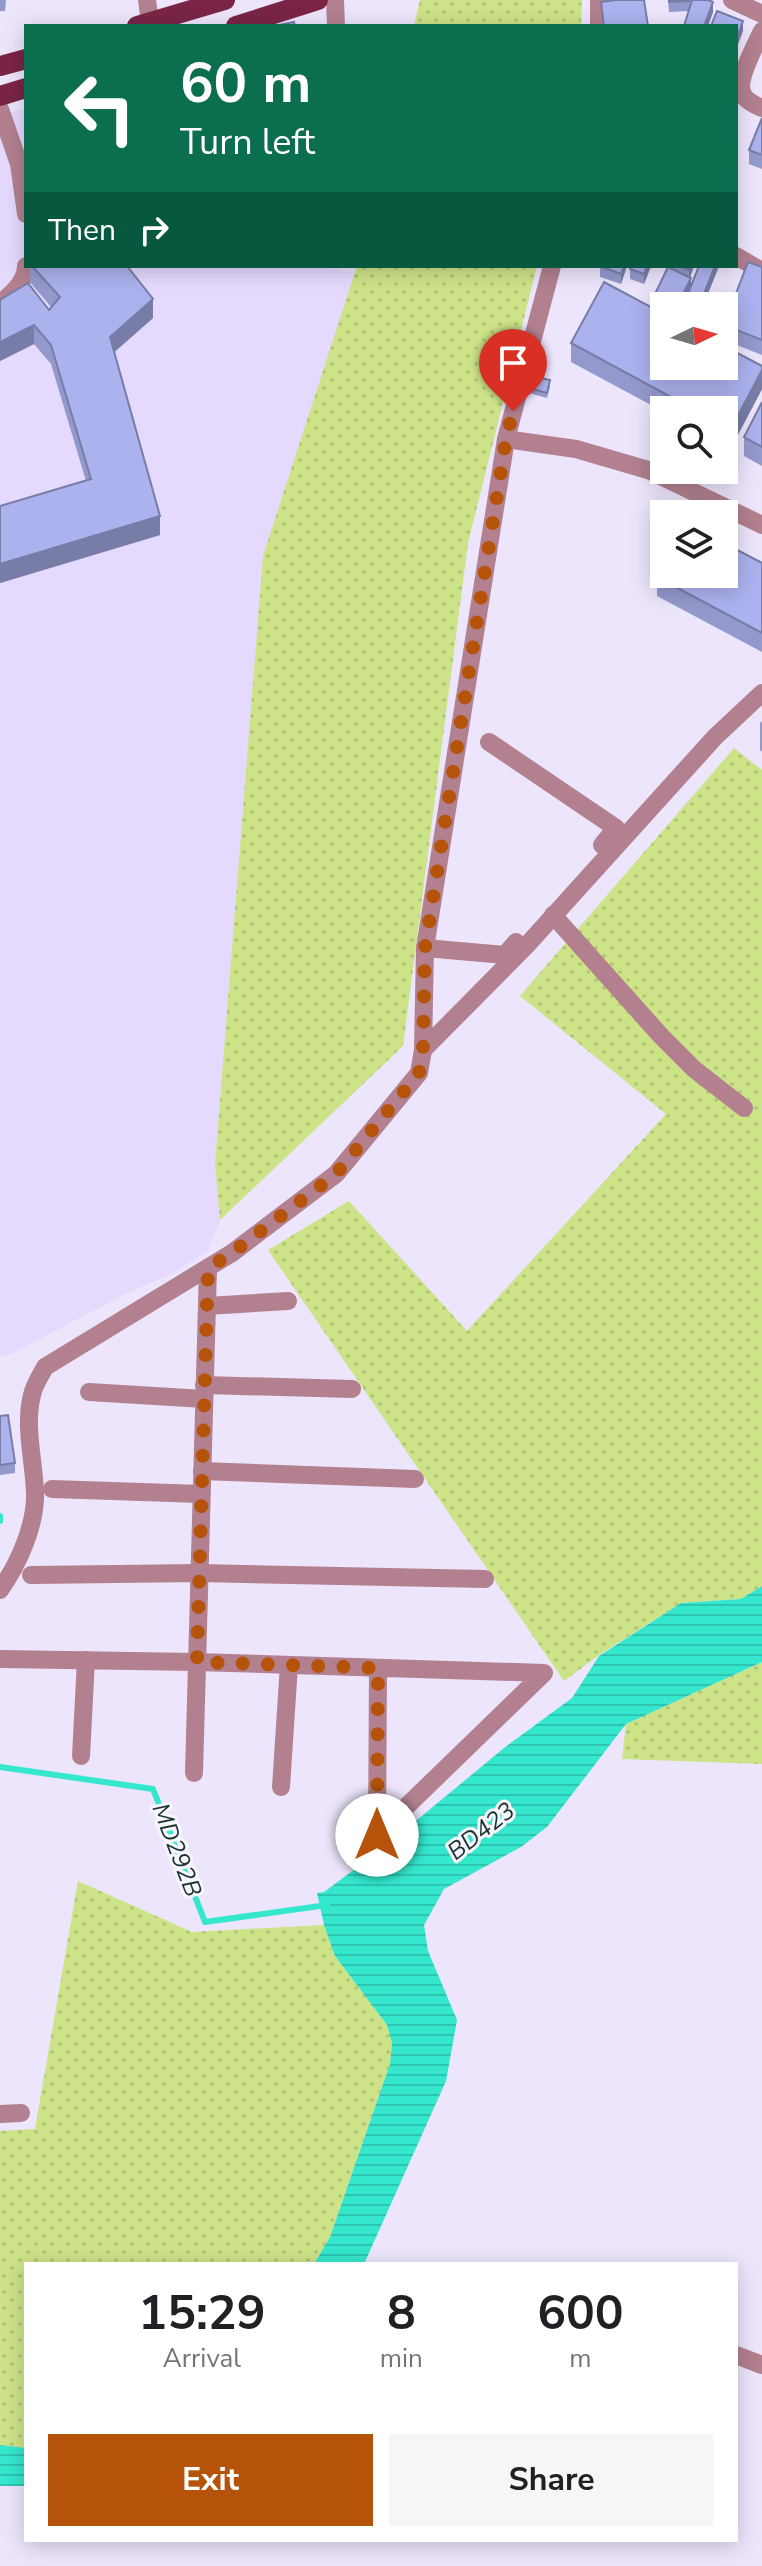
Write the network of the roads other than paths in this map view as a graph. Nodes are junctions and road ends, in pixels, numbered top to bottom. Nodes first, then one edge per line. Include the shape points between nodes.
1 (147, 0) edge
2 (225, 0) edge
3 (318, 0) edge
4 (335, 0) edge
5 (599, 0) edge
6 (732, 0) edge
7 (762, 14) edge
8 (143, 24) edge
9 (242, 24) edge
10 (336, 24) edge
11 (599, 24) edge
12 (762, 31) edge
13 (24, 60) edge
14 (0, 66) edge
15 (24, 89) edge
16 (0, 96) edge
17 (762, 108) edge
18 (0, 109) edge
19 (24, 200) edge
20 (738, 257) edge
21 (26, 268) edge
22 (551, 268) edge
23 (760, 270) edge
24 (0, 304) edge
25 (506, 439) junction
26 (762, 525) edge
27 (762, 693) edge
28 (489, 742) dead end
29 (592, 864) junction
30 (553, 915) junction
31 (425, 948) junction
32 (423, 1050) junction
33 (744, 1108) dead end
34 (208, 1268) junction
35 (288, 1301) dead end
36 (207, 1306) junction
37 (352, 1389) dead end
38 (89, 1392) dead end
39 (204, 1392) junction
40 (202, 1471) junction
41 (415, 1479) dead end
42 (52, 1489) dead end
43 (201, 1494) junction
44 (200, 1573) junction
45 (31, 1575) dead end
46 (485, 1579) dead end
47 (0, 1590) edge
48 (0, 1659) edge
49 (86, 1660) junction
50 (197, 1662) junction
51 (289, 1665) junction
52 (378, 1668) junction
53 (81, 1756) dead end
54 (194, 1773) dead end
55 (281, 1787) dead end
56 (21, 2113) dead end
57 (0, 2114) edge
58 (738, 2356) edge
59 (762, 2365) edge

1 - 8 street
2 - 8 main road
3 - 9 main road
4 - 10 street
5 - 11 street
6 - 7 street
12 - 17 street via 741,80 747,99
13 - 14 main road
15 - 16 main road
18 - 19 street via 19,164
20 - 23 street
21 - 24 street
22 - 25 street
25 - 26 street via 576,449 648,470
25 - 31 street
27 - 29 street
28 - 29 street via 616,828
29 - 30 street
29 - 31 street via 505,955
30 - 32 street
30 - 33 street via 661,1036
31 - 32 street
32 - 34 street via 419,1073 336,1174
34 - 36 street
34 - 47 street via 45,1367 32,1394 28,1433 35,1496 26,1541
35 - 36 street
36 - 39 street
37 - 39 street
38 - 39 street
39 - 40 street
40 - 41 street
40 - 43 street
42 - 43 street
43 - 44 street
44 - 45 street
44 - 46 street
44 - 50 street
48 - 49 street
49 - 50 street
49 - 53 street
50 - 51 street
50 - 54 street
51 - 52 street
51 - 55 street
52 - 52 street via 378,1713 377,1835 544,1673
56 - 57 street
58 - 59 street

